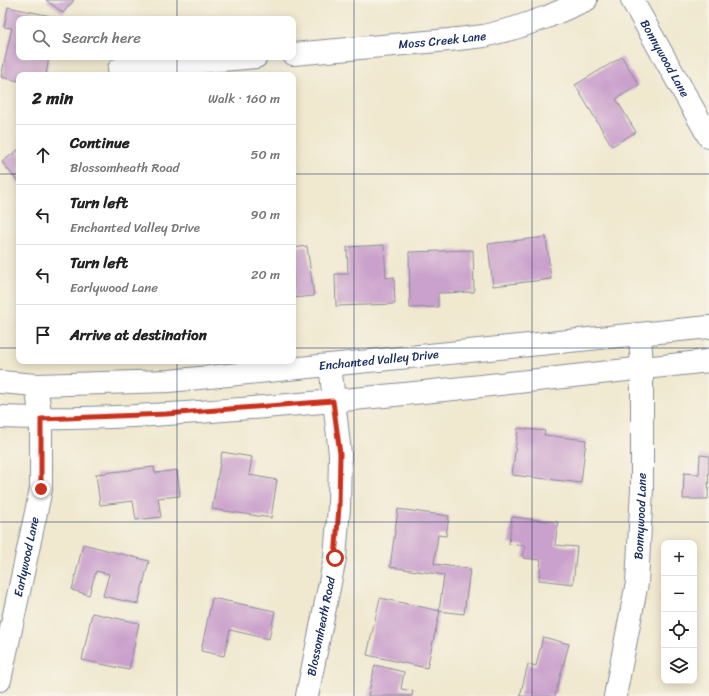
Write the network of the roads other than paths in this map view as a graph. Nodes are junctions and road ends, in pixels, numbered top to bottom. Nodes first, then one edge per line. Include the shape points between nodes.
1 (586, 0) edge
2 (632, 0) edge
3 (296, 54) edge
4 (222, 60) edge
5 (119, 69) dead end
6 (709, 137) edge
7 (709, 327) edge
8 (640, 334) junction
9 (709, 361) edge
10 (330, 365) junction
11 (642, 368) junction
12 (0, 382) edge
13 (36, 385) junction
14 (333, 401) junction
15 (0, 417) edge
16 (41, 419) junction
17 (0, 680) edge
18 (307, 696) edge
19 (615, 696) edge

1 - 3 street, Moss Creek Lane via 516,28 484,36
2 - 6 street, Bonnywood Lane
4 - 5 street
7 - 8 street, Enchanted Valley Drive
8 - 10 street, Enchanted Valley Drive
8 - 11 street, Bonnywood Lane
9 - 11 street
10 - 13 street, Enchanted Valley Drive via 170,381
10 - 14 street, Blossomheath Road
11 - 14 street
11 - 19 street, Bonnywood Lane via 642,489 637,583
12 - 13 street, Enchanted Valley Drive
13 - 16 street, Earlywood Lane
14 - 16 street via 166,414
14 - 18 street, Blossomheath Road via 340,454 335,558
15 - 16 street
16 - 17 street, Earlywood Lane via 41,489

